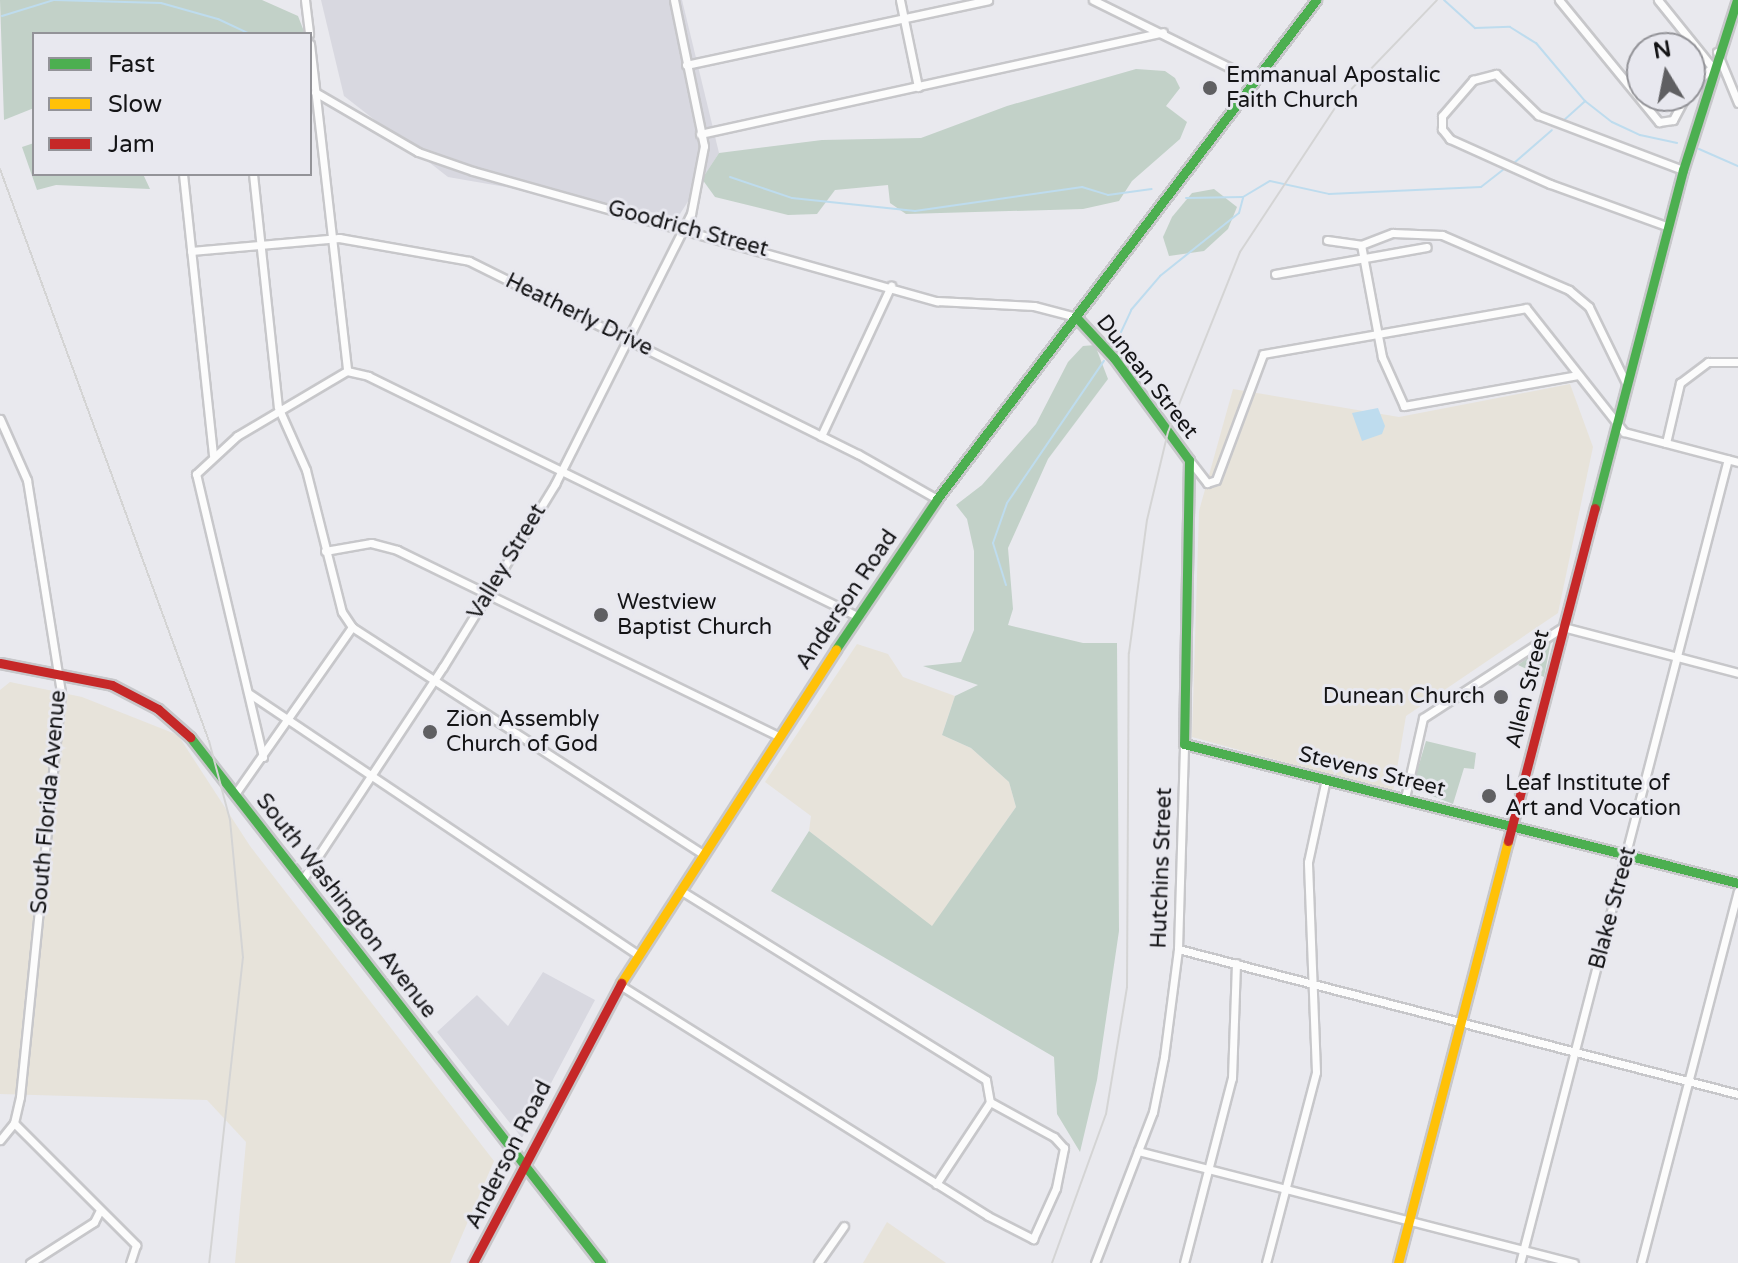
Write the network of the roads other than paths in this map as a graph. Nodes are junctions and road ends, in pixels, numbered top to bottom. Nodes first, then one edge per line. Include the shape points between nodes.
1 (305, 0) edge
2 (674, 0) edge
3 (900, 0) edge
4 (988, 0) edge
5 (1093, 0) edge
6 (1316, 0) edge
7 (1559, 0) edge
8 (1658, 0) edge
9 (1737, 0) edge
10 (904, 18) junction
11 (309, 32) edge
12 (1163, 32) junction
13 (1717, 52) junction
14 (312, 63) edge
15 (686, 65) junction
16 (1712, 67) junction
17 (1706, 73) edge
18 (1255, 80) junction
19 (1626, 82) edge
20 (918, 87) junction
21 (315, 92) junction
22 (1738, 103) edge
23 (313, 106) edge
24 (1651, 112) edge
25 (1677, 112) edge
26 (700, 134) junction
27 (1683, 170) junction
28 (183, 176) edge
29 (253, 176) edge
30 (1669, 227) junction
31 (682, 228) junction
32 (330, 238) junction
33 (1327, 240) dead end
34 (261, 244) junction
35 (1361, 245) junction
36 (1427, 247) dead end
37 (191, 251) junction
38 (1363, 259) junction
39 (1275, 274) dead end
40 (891, 286) junction
41 (1076, 317) junction
42 (1378, 333) junction
43 (627, 338) junction
44 (1738, 362) edge
45 (347, 371) junction
46 (1578, 375) junction
47 (1627, 385) junction
48 (282, 414) junction
49 (0, 419) edge
50 (1617, 425) junction
51 (821, 436) junction
52 (1666, 443) junction
53 (213, 455) junction
54 (1728, 459) junction
55 (1189, 460) junction
56 (1738, 462) edge
57 (561, 471) junction
58 (937, 499) junction
59 (325, 551) junction
60 (487, 594) junction
61 (857, 616) junction
62 (352, 627) junction
63 (1563, 627) junction
64 (1678, 657) junction
65 (0, 663) edge
66 (1738, 673) edge
67 (59, 674) junction
68 (436, 679) junction
69 (250, 694) junction
70 (288, 721) junction
71 (779, 736) junction
72 (1184, 744) junction
73 (263, 757) junction
74 (371, 777) junction
75 (1326, 779) junction
76 (235, 794) junction
77 (1405, 798) junction
78 (1512, 825) junction
79 (703, 854) junction
80 (1626, 854) junction
81 (303, 879) junction
82 (1738, 883) edge
83 (680, 890) junction
84 (1738, 891) edge
85 (1178, 949) junction
86 (639, 955) junction
87 (1236, 963) junction
88 (1314, 984) junction
89 (620, 985) junction
90 (1461, 1022) junction
91 (1575, 1051) junction
92 (1688, 1081) junction
93 (1738, 1094) edge
94 (990, 1102) junction
95 (14, 1123) junction
96 (0, 1140) edge
97 (1138, 1151) junction
98 (525, 1163) junction
99 (1209, 1169) junction
100 (936, 1184) junction
101 (1286, 1189) junction
102 (100, 1210) junction
103 (1409, 1221) junction
104 (844, 1226) dead end
105 (1524, 1250) junction
106 (30, 1263) edge
107 (130, 1263) edge
108 (473, 1263) edge
109 (601, 1263) edge
110 (818, 1263) edge
111 (1095, 1263) edge
112 (1184, 1263) edge
113 (1266, 1263) edge
114 (1398, 1263) edge
115 (1520, 1263) edge
116 (1574, 1263) edge
117 (1641, 1263) edge

1 - 11 street
2 - 15 street, Valley Street
3 - 10 street
4 - 10 street
5 - 12 street
6 - 18 main road, Anderson Road
7 - 19 street
8 - 16 street
9 - 13 main road, Allen Street
10 - 15 street
10 - 20 street
12 - 18 street
12 - 20 street
13 - 16 main road, Allen Street
13 - 22 street
14 - 21 street
15 - 26 street, Valley Street
16 - 17 street
16 - 27 main road, Allen Street
18 - 41 main road, Anderson Road
20 - 26 street
21 - 23 street
21 - 31 street, Goodrich Street via 438,160
23 - 32 street
24 - 25 street via 1659,122 1673,120
26 - 31 street, Valley Street via 701,171
27 - 30 main road, Allen Street
27 - 30 street via 1538,115 1496,74 1473,80 1442,116 1442,129 1450,139 1550,184
28 - 37 street
29 - 34 street
30 - 47 main road, Allen Street
31 - 40 street, Goodrich Street
31 - 43 street, Valley Street
32 - 34 street, Heatherly Drive
32 - 43 street, Heatherly Drive via 469,261
32 - 45 street
33 - 35 street
34 - 37 street, Heatherly Drive
34 - 48 street via 275,395
35 - 38 street
35 - 47 street via 1393,233 1442,235 1487,250 1569,290 1593,313
36 - 38 street
37 - 53 street
38 - 39 street
38 - 42 street
40 - 41 street, Goodrich Street via 946,303 1034,306
40 - 51 street
41 - 55 main road, Dunean Street via 1114,358
41 - 58 main road, Anderson Road
42 - 46 street via 1529,308
42 - 46 street via 1387,372 1404,406
42 - 55 street via 1263,354 1216,480 1207,483
43 - 51 street, Heatherly Drive
43 - 57 street, Valley Street
44 - 52 street via 1708,362 1680,383
45 - 48 street
45 - 57 street via 368,376
46 - 50 street
47 - 50 main road, Allen Street
48 - 53 street via 259,422
48 - 59 street via 306,470
49 - 67 street, South Florida Avenue via 27,480
50 - 52 street
50 - 63 main road, Allen Street
51 - 58 street, Heatherly Drive
52 - 54 street
53 - 69 street via 197,471 196,489
54 - 56 street
54 - 64 street, Blake Street
55 - 72 main road, Hutchins Street
57 - 60 street, Valley Street
57 - 61 street
58 - 61 main road, Anderson Road
59 - 60 street via 386,546
59 - 62 street via 336,600
60 - 68 street, Valley Street
60 - 71 street
61 - 71 main road, Anderson Road
62 - 68 street
62 - 70 street
63 - 64 street
63 - 77 street via 1423,718
63 - 78 main road, Allen Street
64 - 66 street
64 - 80 street, Blake Street
65 - 67 main road, South Washington Avenue
67 - 76 main road, South Washington Avenue via 112,685 158,709 190,737
67 - 95 street, South Florida Avenue via 57,744
68 - 74 street, Valley Street
68 - 79 street
69 - 70 street
69 - 73 street
70 - 73 street
70 - 74 street
71 - 79 main road, Anderson Road
72 - 75 main road, Stevens Street
72 - 85 street, Hutchins Street
73 - 76 street
74 - 81 street, Valley Street
74 - 86 street
75 - 77 main road, Stevens Street
75 - 88 street via 1308,862
76 - 81 main road, South Washington Avenue
77 - 78 main road, Stevens Street
78 - 80 main road, Stevens Street
78 - 90 main road, Allen Street
79 - 83 main road, Anderson Road
80 - 82 main road, Stevens Street
80 - 91 street, Blake Street
81 - 98 main road, South Washington Avenue
83 - 86 main road, Anderson Road
83 - 94 street via 986,1080
84 - 92 street
85 - 87 street
85 - 97 street, Hutchins Street via 1157,1097
86 - 89 main road, Anderson Road
87 - 88 street
87 - 99 street via 1232,1078
88 - 90 street
88 - 101 street via 1316,1072
89 - 98 main road, Anderson Road
89 - 100 street
90 - 91 street
90 - 103 main road, Allen Street
91 - 92 street
91 - 105 street, Blake Street
92 - 93 street
92 - 117 street
94 - 100 street
94 - 100 street via 1054,1137 1064,1148 1065,1161 1042,1230 1028,1241
95 - 96 street
95 - 102 street
97 - 99 street
97 - 111 street, Hutchins Street
98 - 108 main road, Anderson Road
98 - 109 main road, South Washington Avenue
99 - 101 street
99 - 112 street
101 - 103 street
101 - 113 street
102 - 106 street via 94,1222
102 - 107 street via 136,1245
103 - 105 street
103 - 114 main road, Allen Street
104 - 110 street
105 - 115 street, Blake Street
105 - 116 street

